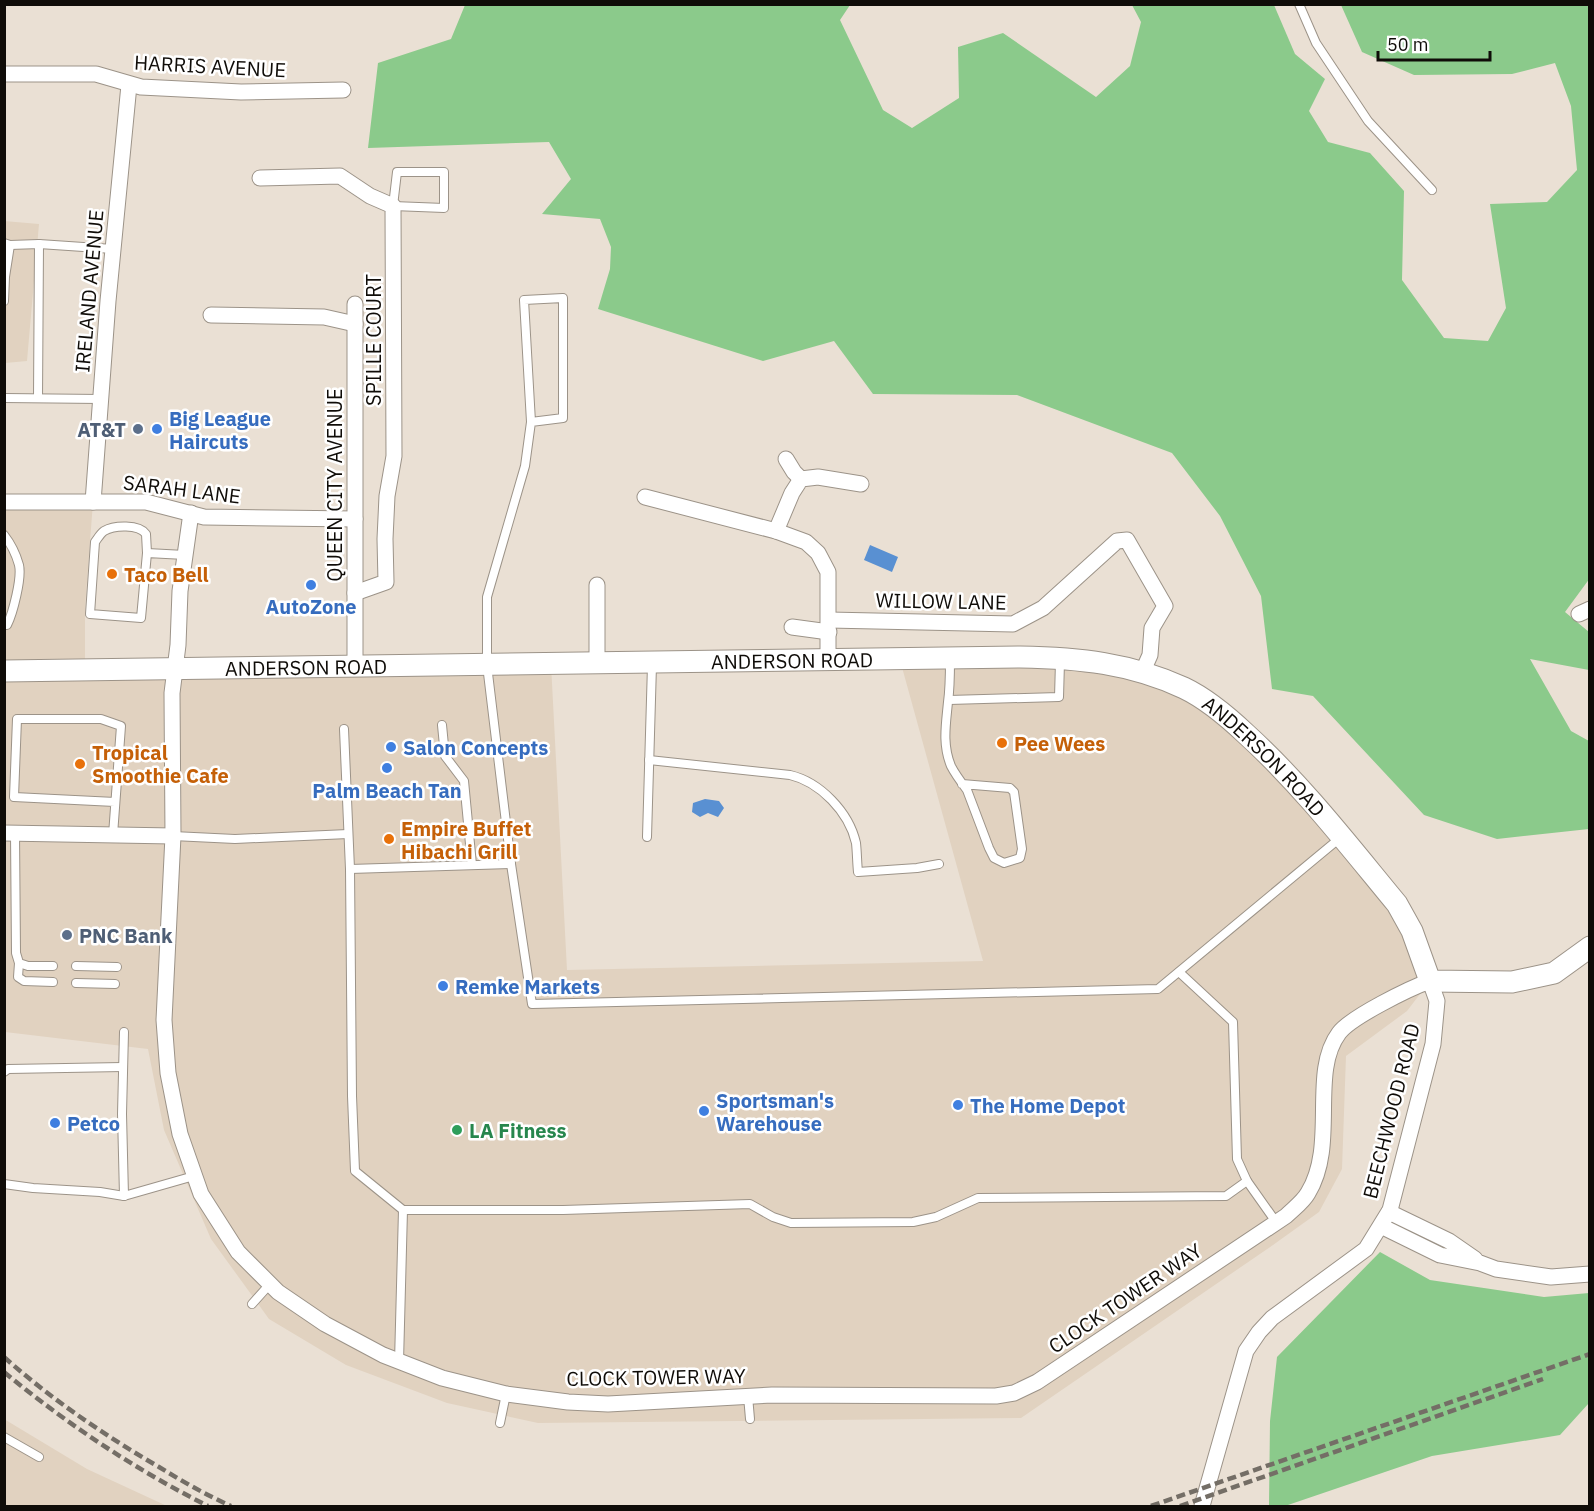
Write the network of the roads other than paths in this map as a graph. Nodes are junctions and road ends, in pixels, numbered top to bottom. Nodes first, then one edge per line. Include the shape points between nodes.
1 (1299, 4) edge
2 (4, 74) edge
3 (129, 85) junction
4 (343, 90) dead end
5 (260, 178) dead end
6 (1432, 190) dead end
7 (393, 206) junction
8 (7, 244) edge
9 (39, 244) junction
10 (113, 249) junction
11 (5, 276) edge
12 (4, 301) edge
13 (356, 304) dead end
14 (211, 315) dead end
15 (356, 324) junction
16 (4, 398) edge
17 (38, 398) junction
18 (101, 399) junction
19 (531, 422) junction
20 (786, 459) dead end
21 (801, 479) junction
22 (861, 484) dead end
23 (645, 497) dead end
24 (4, 502) edge
25 (93, 502) junction
26 (191, 513) junction
27 (355, 519) junction
28 (776, 531) junction
29 (4, 535) edge
30 (147, 553) junction
31 (185, 555) junction
32 (597, 585) dead end
33 (355, 592) junction
34 (4, 625) edge
35 (829, 626) junction
36 (792, 627) dead end
37 (1060, 658) junction
38 (950, 659) junction
39 (828, 661) junction
40 (652, 662) junction
41 (597, 663) junction
42 (487, 665) junction
43 (356, 667) junction
44 (174, 669) junction
45 (4, 671) edge
46 (1142, 673) junction
47 (949, 700) junction
48 (442, 724) dead end
49 (344, 729) dead end
50 (649, 760) junction
51 (962, 784) junction
52 (115, 802) junction
53 (10, 833) edge
54 (348, 834) junction
55 (113, 835) junction
56 (172, 836) junction
57 (647, 837) dead end
58 (1341, 837) junction
59 (512, 864) junction
60 (939, 864) dead end
61 (472, 865) junction
62 (350, 869) junction
63 (1590, 947) edge
64 (19, 963) junction
65 (53, 966) dead end
66 (76, 966) dead end
67 (117, 967) dead end
68 (1179, 972) junction
69 (1430, 981) junction
70 (53, 982) dead end
71 (76, 983) dead end
72 (115, 984) dead end
73 (124, 1032) dead end
74 (123, 1067) junction
75 (4, 1072) edge
76 (194, 1176) junction
77 (1247, 1181) junction
78 (4, 1184) edge
79 (124, 1196) junction
80 (403, 1210) junction
81 (1385, 1219) junction
82 (1276, 1222) junction
83 (1590, 1274) edge
84 (270, 1284) junction
85 (252, 1304) dead end
86 (399, 1362) junction
87 (506, 1394) junction
88 (748, 1396) junction
89 (750, 1419) dead end
90 (500, 1423) dead end
91 (4, 1437) edge
92 (39, 1457) dead end
93 (1202, 1506) edge

1 - 6 lane via 1316,43 1368,121
2 - 3 street, HARRIS AVENUE via 96,74
3 - 4 street, HARRIS AVENUE via 241,92
3 - 10 street, IRELAND AVENUE
5 - 7 street via 340,176
7 - 7 lane via 444,208 444,172 397,172
7 - 33 street, SPILLE COURT via 394,456 387,496 386,582
8 - 9 lane
8 - 11 lane
9 - 10 lane
9 - 17 lane
10 - 18 street, IRELAND AVENUE
11 - 12 lane
13 - 15 street, QUEEN CITY AVENUE
14 - 15 street via 324,317
15 - 27 street, QUEEN CITY AVENUE
16 - 17 lane
17 - 18 lane
18 - 25 street, IRELAND AVENUE
19 - 19 lane via 563,418 563,298 524,300
19 - 42 lane via 525,466 487,597
20 - 21 street
21 - 22 street via 818,477
21 - 28 street
23 - 28 street
24 - 25 street, SARAH LANE
25 - 26 street, SARAH LANE via 146,502
26 - 27 street, SARAH LANE via 204,517
26 - 31 street, CLOCK TOWER WAY
27 - 33 street, QUEEN CITY AVENUE
28 - 35 street via 806,542 824,562 828,572
29 - 34 lane via 20,567 14,612
30 - 30 lane via 141,618 90,614 95,542 101,533 114,527 140,528 146,534
30 - 31 lane
31 - 44 street, CLOCK TOWER WAY
32 - 41 street
33 - 43 street, QUEEN CITY AVENUE
35 - 36 street
35 - 39 street
35 - 46 street, WILLOW LANE via 1013,624 1043,608 1117,541 1127,540 1165,606 1152,628 1150,655
37 - 38 street, ANDERSON ROAD
37 - 46 street, ANDERSON ROAD via 1116,664
37 - 47 lane via 1059,697
38 - 39 street, ANDERSON ROAD
38 - 47 lane
39 - 40 street, ANDERSON ROAD
40 - 41 street, ANDERSON ROAD
40 - 50 lane
41 - 42 street, ANDERSON ROAD
42 - 43 street, ANDERSON ROAD
42 - 59 lane
43 - 44 street, ANDERSON ROAD
44 - 45 street, ANDERSON ROAD
44 - 56 street, CLOCK TOWER WAY
46 - 58 street, ANDERSON ROAD via 1185,688 1224,713 1274,759
47 - 51 lane via 945,747
48 - 61 lane via 445,756 464,781
49 - 54 lane
50 - 57 lane
50 - 60 lane via 802,777 825,793 852,830 858,872
51 - 51 lane via 994,858 1004,863 1020,858 1014,792 1010,788
52 - 52 lane via 121,726 101,719 17,719 14,797
52 - 55 lane
53 - 55 street
53 - 64 lane
54 - 56 lane via 235,839
54 - 62 lane
55 - 56 street
56 - 76 street, CLOCK TOWER WAY via 164,1020 170,1084
58 - 68 lane
58 - 69 street, ANDERSON ROAD via 1397,904 1412,931
59 - 61 lane
59 - 68 lane via 532,1004 1158,989
61 - 62 lane
62 - 80 lane via 355,1171
63 - 69 street via 1554,972 1512,982
64 - 65 lane
64 - 70 lane via 18,977 24,981
66 - 67 lane
68 - 77 lane via 1233,1022 1237,1159
69 - 81 street, BEECHWOOD ROAD via 1437,1001 1433,1044
69 - 82 street, CLOCK TOWER WAY via 1412,987 1340,1031 1326,1059 1321,1162 1308,1194
71 - 72 lane
73 - 74 lane
74 - 75 lane
74 - 79 lane
76 - 79 lane
76 - 84 street, CLOCK TOWER WAY via 238,1252
77 - 80 lane via 1226,1196 978,1198 936,1217 913,1222 791,1223 750,1204
77 - 82 lane
78 - 79 lane
80 - 86 lane
81 - 83 street via 1449,1240 1480,1263 1496,1269 1551,1277
81 - 93 street, BEECHWOOD ROAD via 1366,1249 1272,1318 1246,1351
82 - 88 street, CLOCK TOWER WAY via 1037,1382 1014,1393
84 - 85 lane
84 - 86 street, CLOCK TOWER WAY via 325,1324
86 - 87 street, CLOCK TOWER WAY via 442,1378
87 - 88 street, CLOCK TOWER WAY via 608,1404
87 - 90 lane
88 - 89 lane
91 - 92 lane

